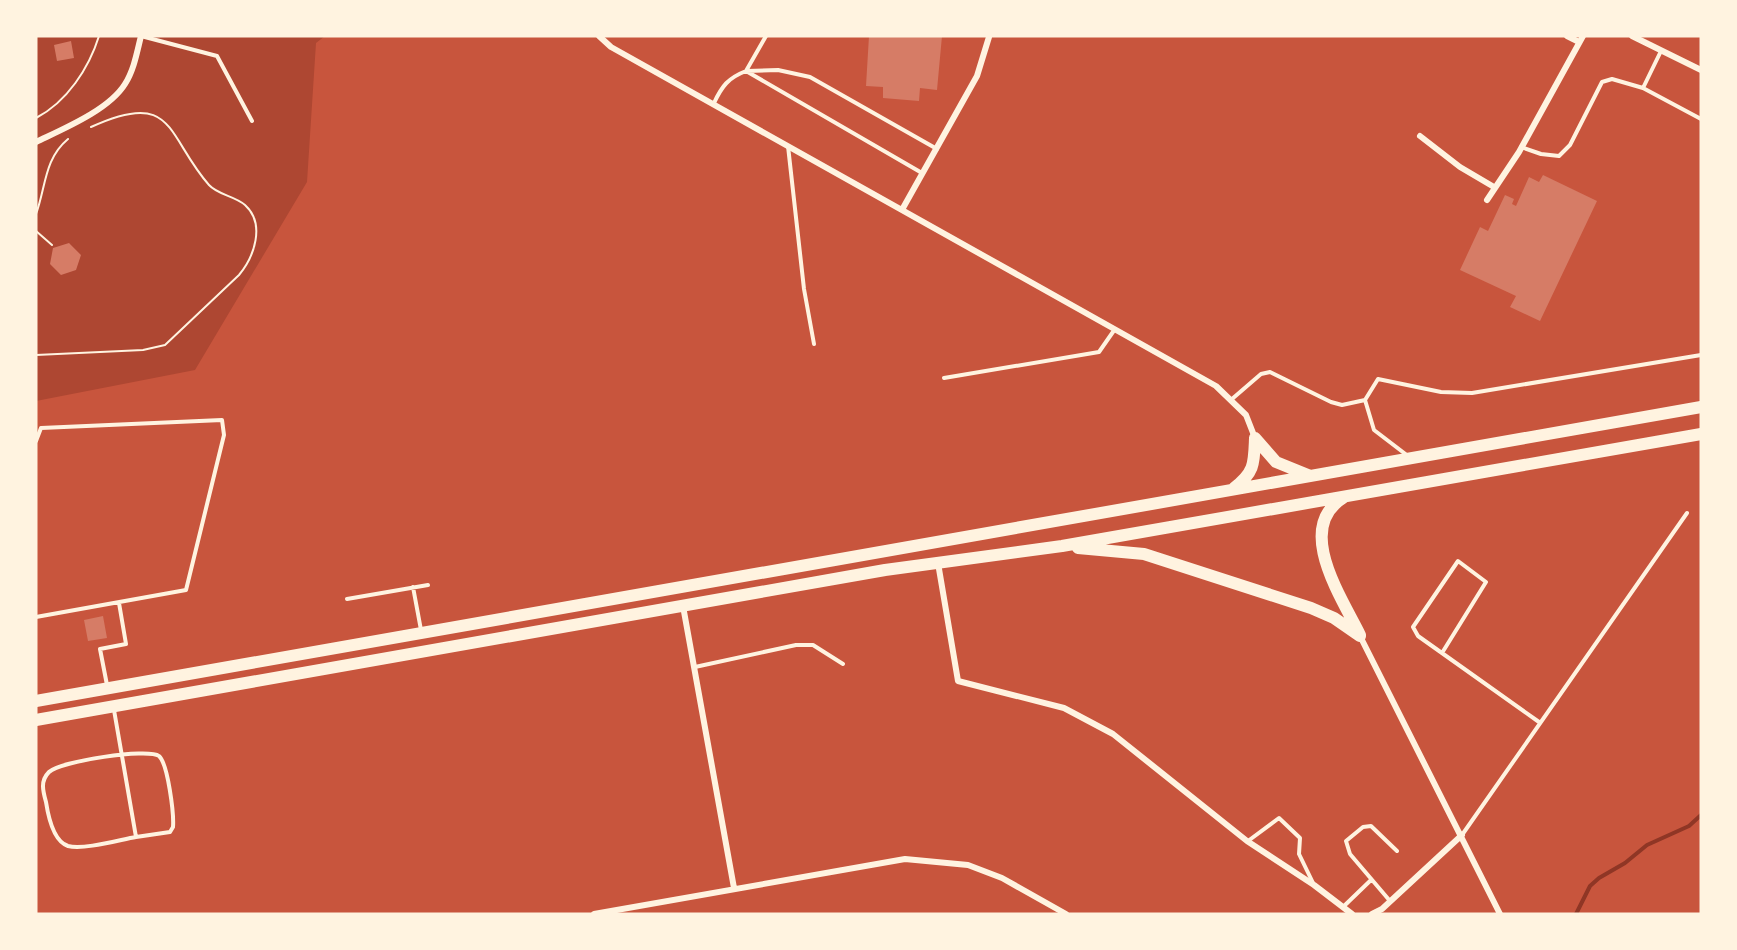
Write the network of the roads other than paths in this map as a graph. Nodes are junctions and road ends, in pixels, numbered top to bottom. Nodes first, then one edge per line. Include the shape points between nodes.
1 (141, 36) edge
2 (598, 36) edge
3 (766, 36) edge
4 (1567, 36) edge
5 (1632, 36) edge
6 (989, 37) edge
7 (1581, 39) edge
8 (1661, 51) junction
9 (1701, 70) edge
10 (746, 71) junction
11 (1643, 88) junction
12 (714, 103) junction
13 (1701, 119) edge
14 (252, 121) dead end
15 (1420, 136) dead end
16 (36, 142) edge
17 (788, 144) junction
18 (1521, 147) junction
19 (937, 149) junction
20 (923, 174) junction
21 (1494, 187) junction
22 (1487, 200) dead end
23 (903, 208) junction
24 (1115, 328) junction
25 (814, 344) dead end
26 (1701, 355) edge
27 (944, 378) dead end
28 (1232, 399) junction
29 (1365, 400) junction
30 (1701, 407) edge
31 (1697, 436) edge
32 (1255, 438) junction
33 (36, 441) edge
34 (1410, 458) junction
35 (1309, 476) junction
36 (1231, 490) junction
37 (1346, 496) junction
38 (1687, 513) dead end
39 (1062, 546) junction
40 (938, 562) junction
41 (428, 585) dead end
42 (413, 587) junction
43 (347, 599) dead end
44 (119, 603) junction
45 (683, 606) junction
46 (36, 617) edge
47 (422, 633) junction
48 (1360, 636) junction
49 (1442, 653) junction
50 (843, 664) dead end
51 (695, 667) junction
52 (108, 689) junction
53 (36, 701) edge
54 (113, 706) junction
55 (36, 720) edge
56 (1539, 722) junction
57 (122, 757) junction
58 (1462, 835) junction
59 (136, 837) junction
60 (1247, 842) junction
61 (1396, 851) dead end
62 (1371, 880) junction
63 (1314, 885) junction
64 (734, 888) junction
65 (1390, 901) junction
66 (1343, 907) junction
67 (594, 914) edge
68 (1066, 914) edge
69 (1352, 914) edge
70 (1372, 914) edge
71 (1500, 914) edge

1 - 14 lane via 217,56
1 - 16 street via 135,63 116,96
2 - 12 street via 611,47
3 - 10 lane
4 - 7 street
5 - 8 street
6 - 19 street via 977,76
7 - 18 street
8 - 9 street
8 - 11 lane
10 - 12 lane via 732,77
10 - 19 lane via 778,70 810,77
10 - 20 lane
11 - 13 lane
11 - 18 lane via 1612,79 1602,82 1570,145 1559,156
12 - 17 street
15 - 21 street
17 - 23 street
17 - 25 lane
18 - 21 street
19 - 20 street
20 - 23 street
21 - 22 street
23 - 24 street
24 - 27 lane via 1100,351
24 - 28 street
26 - 29 lane via 1472,393 1441,392 1378,379
28 - 29 lane via 1261,374 1270,372 1331,402 1342,405
28 - 32 street via 1246,415
29 - 34 lane via 1374,430
30 - 34 highway
31 - 37 highway
32 - 35 highway via 1276,462
32 - 36 highway via 1254,466 1246,479
33 - 44 lane via 41,428 222,420 224,435 186,590
34 - 35 highway
35 - 36 highway
36 - 47 highway
37 - 39 highway
37 - 48 highway via 1324,517 1322,550
38 - 56 lane
39 - 40 highway
39 - 48 highway via 1144,554 1311,608
40 - 45 highway
40 - 60 street via 957,681 1064,708 1113,734
41 - 42 lane
42 - 43 lane
42 - 47 lane
44 - 46 lane
44 - 52 lane via 126,644 100,649
45 - 51 street
45 - 54 highway
47 - 52 highway
48 - 58 street
49 - 49 lane via 1418,636 1413,627 1458,561 1486,582
49 - 56 lane
50 - 51 lane via 813,645 796,645
51 - 64 street
52 - 53 highway
54 - 55 highway
54 - 57 lane
56 - 58 lane
57 - 59 lane
57 - 59 lane via 152,752 165,763 173,827 164,834
57 - 59 lane via 61,765 50,771 42,786 52,825 68,846
58 - 65 street
58 - 71 street
60 - 63 street
60 - 63 lane via 1279,818 1300,838 1299,854
61 - 62 lane via 1371,826 1363,827 1346,841 1346,848
62 - 65 lane
62 - 66 lane
63 - 66 street
64 - 67 street
64 - 68 street via 911,860 984,871
65 - 70 street
66 - 69 street

